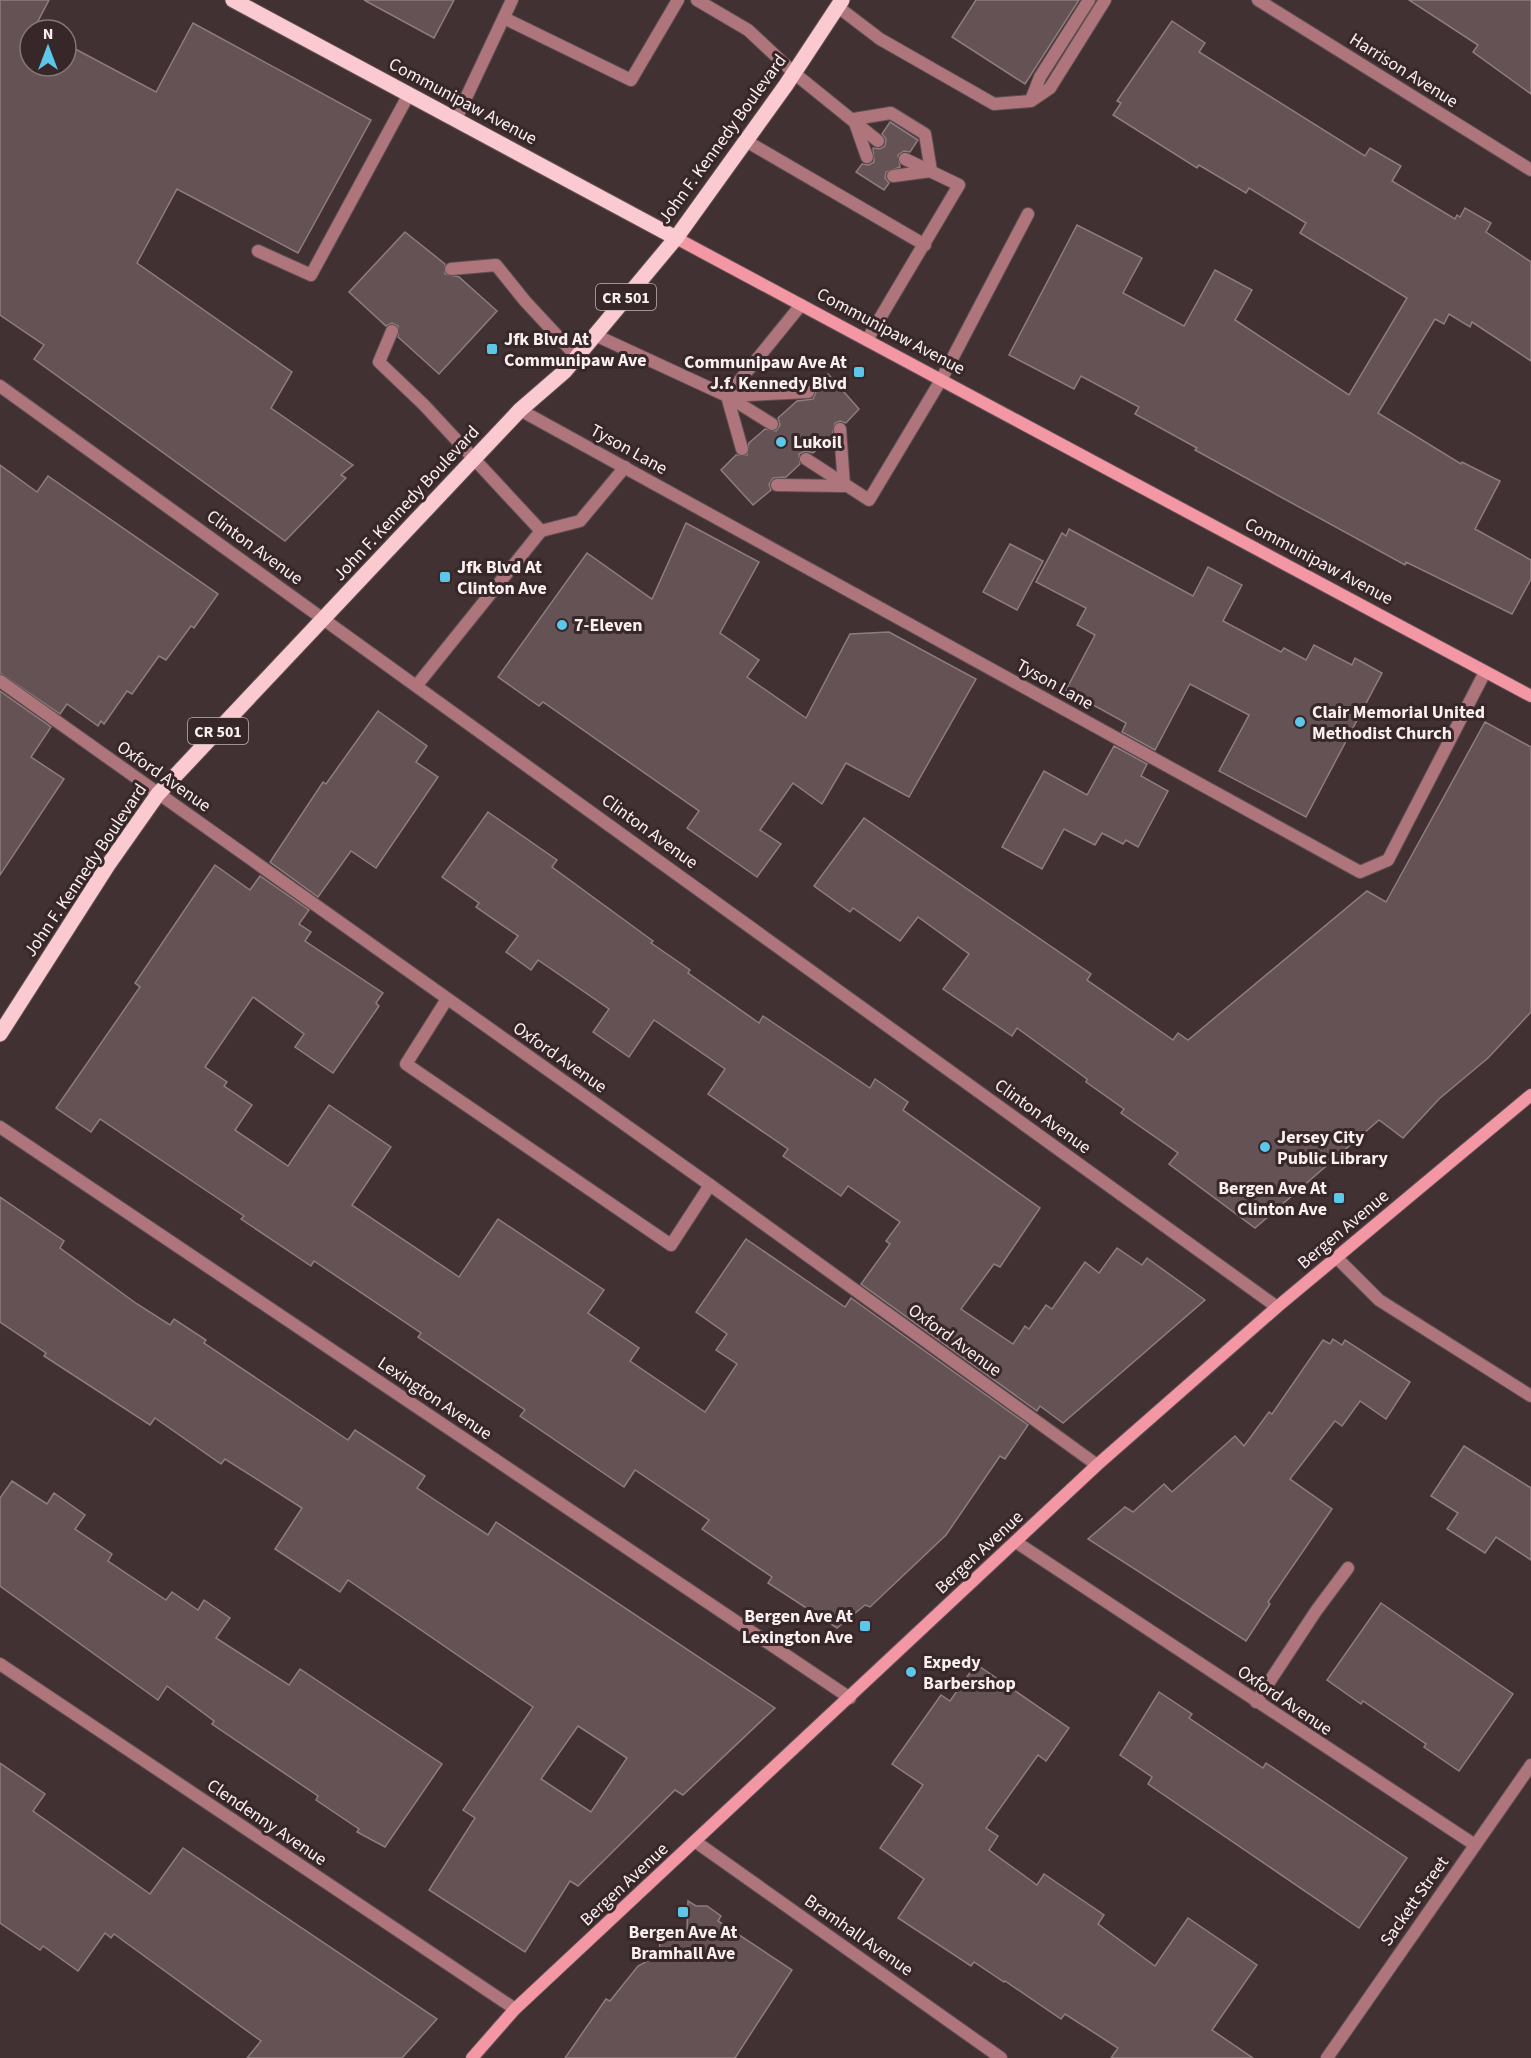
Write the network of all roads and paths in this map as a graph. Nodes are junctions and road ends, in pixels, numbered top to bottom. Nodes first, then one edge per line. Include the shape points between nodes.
1 (233, 0) edge
2 (512, 0) edge
3 (678, 0) edge
4 (697, 0) edge
5 (1089, 0) edge
6 (1104, 0) edge
7 (1258, 0) edge
8 (840, 4) edge
9 (504, 18) junction
10 (794, 73) junction
11 (409, 94) junction
12 (1030, 101) junction
13 (456, 119) junction
14 (854, 119) junction
15 (746, 141) junction
16 (878, 141) dead end
17 (867, 157) dead end
18 (905, 159) dead end
19 (1531, 170) edge
20 (931, 171) junction
21 (893, 176) dead end
22 (1028, 214) dead end
23 (676, 238) junction
24 (925, 245) junction
25 (258, 252) dead end
26 (451, 269) dead end
27 (801, 305) junction
28 (392, 331) dead end
29 (595, 335) junction
30 (867, 340) junction
31 (577, 357) junction
32 (941, 380) junction
33 (0, 387) edge
34 (808, 392) dead end
35 (727, 396) junction
36 (520, 410) junction
37 (772, 423) dead end
38 (840, 429) dead end
39 (742, 449) dead end
40 (475, 459) junction
41 (806, 459) dead end
42 (625, 467) junction
43 (777, 485) dead end
44 (844, 486) junction
45 (541, 531) junction
46 (325, 619) junction
47 (1485, 672) junction
48 (0, 681) edge
49 (417, 685) junction
50 (1531, 696) edge
51 (158, 794) junction
52 (447, 999) junction
53 (0, 1034) edge
54 (1531, 1095) edge
55 (0, 1127) edge
56 (710, 1185) junction
57 (1336, 1257) junction
58 (1277, 1307) junction
59 (1531, 1396) edge
60 (1097, 1465) junction
61 (1016, 1542) junction
62 (1348, 1568) dead end
63 (0, 1664) edge
64 (850, 1698) junction
65 (1256, 1702) junction
66 (1531, 1765) edge
67 (696, 1842) junction
68 (1475, 1845) junction
69 (514, 2009) junction
70 (472, 2058) edge
71 (1001, 2058) edge
72 (1327, 2058) edge

1 - 11 main road, Communipaw Avenue
2 - 9 street
3 - 9 street via 631,80
4 - 10 street via 748,30
5 - 12 street
6 - 12 street via 1050,88
7 - 19 street, Harrison Avenue
8 - 10 main road, John F. Kennedy Boulevard / CR 501
8 - 12 street via 880,39 994,104
9 - 13 street
10 - 14 street
10 - 15 main road, John F. Kennedy Boulevard / CR 501
11 - 13 main road, Communipaw Avenue
11 - 25 street via 311,275
13 - 23 main road, Communipaw Avenue
14 - 16 street
14 - 17 street
14 - 20 street via 891,113 925,134
15 - 23 main road, John F. Kennedy Boulevard / CR 501
15 - 24 street
18 - 20 street
20 - 21 street
20 - 24 street via 959,185
22 - 32 street
23 - 27 street, Communipaw Avenue
23 - 29 main road, John F. Kennedy Boulevard / CR 501
24 - 30 street
26 - 31 street via 496,265
27 - 30 street, Communipaw Avenue
27 - 35 street
28 - 40 street via 379,362
29 - 31 main road, John F. Kennedy Boulevard / CR 501
29 - 35 street
30 - 32 street, Communipaw Avenue
31 - 36 main road, John F. Kennedy Boulevard / CR 501
32 - 44 street via 869,500
32 - 47 street, Communipaw Avenue
33 - 46 street, Clinton Avenue
34 - 35 street
35 - 37 street
35 - 39 street
36 - 40 main road, John F. Kennedy Boulevard / CR 501
36 - 42 street, Tyson Lane
38 - 44 street
40 - 45 street
40 - 46 main road, John F. Kennedy Boulevard / CR 501
41 - 44 street
42 - 45 street via 580,521
42 - 47 street, Tyson Lane via 1360,872 1388,860
43 - 44 street
45 - 49 street
46 - 49 street, Clinton Avenue
46 - 51 main road, John F. Kennedy Boulevard / CR 501
47 - 50 street, Communipaw Avenue
48 - 51 street, Oxford Avenue
49 - 58 street, Clinton Avenue
51 - 52 street, Oxford Avenue
51 - 53 main road, John F. Kennedy Boulevard / CR 501
52 - 56 street, Oxford Avenue
52 - 56 street via 406,1064 671,1245
54 - 57 street, Bergen Avenue
55 - 64 street, Lexington Avenue
56 - 60 street, Oxford Avenue
57 - 58 street, Bergen Avenue
57 - 59 street via 1379,1300
58 - 60 street, Bergen Avenue
60 - 61 street, Bergen Avenue
61 - 64 street, Bergen Avenue
61 - 65 street, Oxford Avenue
62 - 65 street
63 - 69 street, Clendenny Avenue
64 - 67 street, Bergen Avenue
65 - 68 street, Oxford Avenue
66 - 68 street, Sackett Street
67 - 69 street, Bergen Avenue
67 - 71 street, Bramhall Avenue
68 - 72 street, Sackett Street
69 - 70 street, Bergen Avenue

